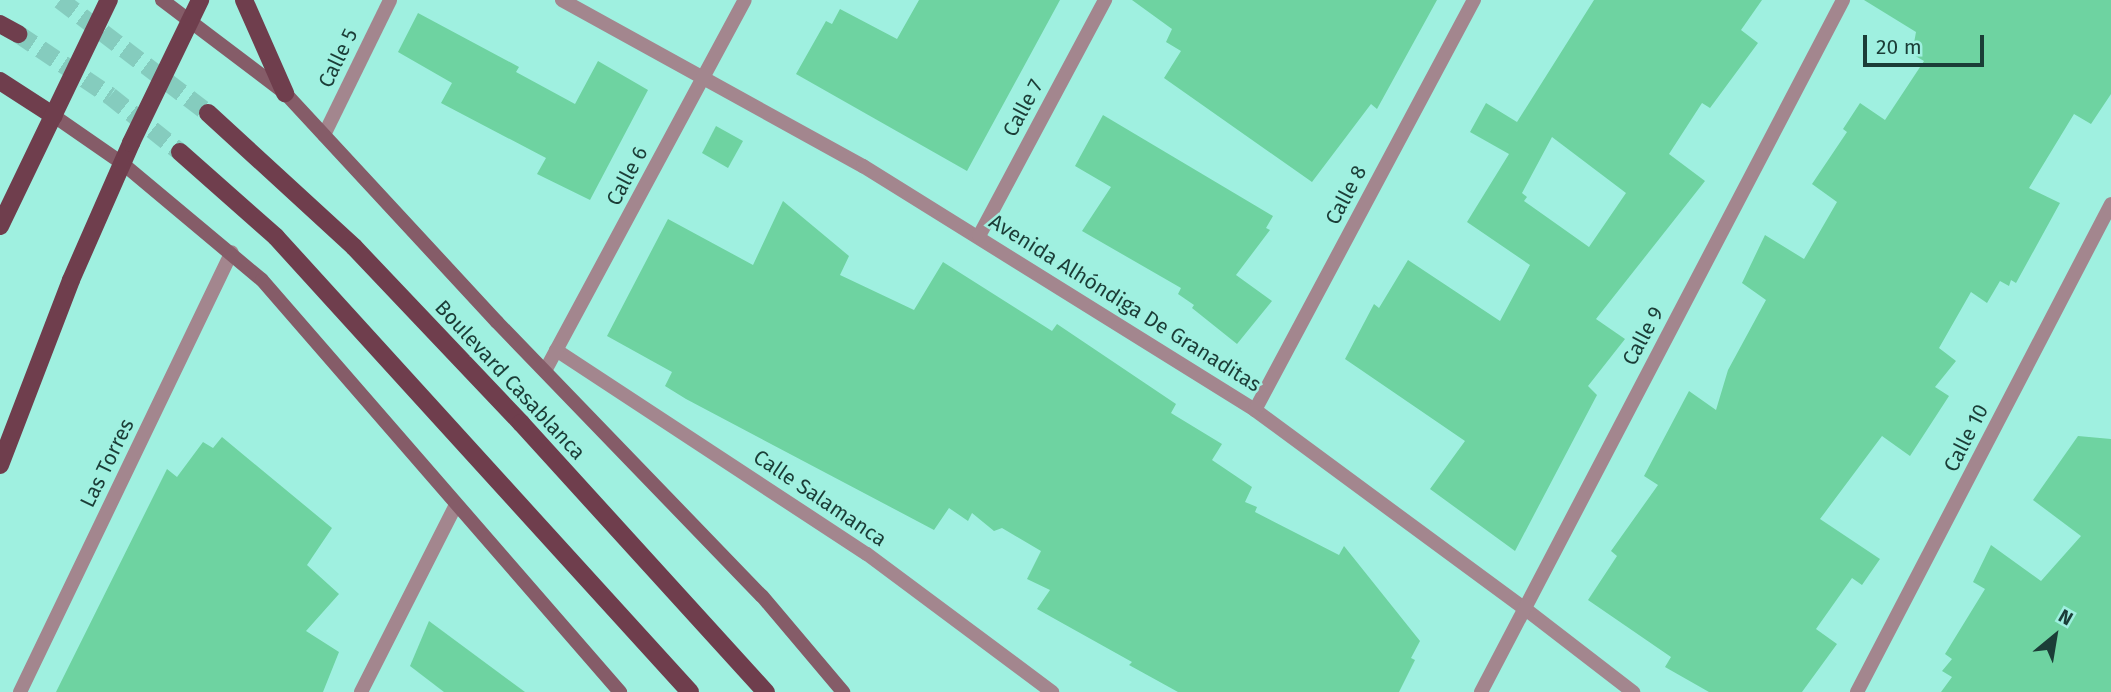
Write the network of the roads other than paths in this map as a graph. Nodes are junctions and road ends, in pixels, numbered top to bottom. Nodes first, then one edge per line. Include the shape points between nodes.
1 (109, 0) edge
2 (162, 0) edge
3 (200, 0) edge
4 (244, 0) edge
5 (390, 0) edge
6 (562, 0) edge
7 (745, 0) edge
8 (1105, 0) edge
9 (1474, 0) edge
10 (1843, 0) edge
11 (189, 21) junction
12 (0, 24) edge
13 (18, 34) tunnel mouth
14 (702, 80) junction
15 (0, 81) edge
16 (285, 93) junction
17 (208, 113) tunnel mouth
18 (54, 116) junction
19 (324, 135) junction
20 (180, 152) tunnel mouth
21 (122, 163) junction
22 (2111, 204) edge
23 (0, 225) edge
24 (979, 236) junction
25 (232, 252) junction
26 (556, 350) junction
27 (545, 372) junction
28 (1255, 410) junction
29 (0, 465) edge
30 (456, 505) junction
31 (1524, 608) junction
32 (20, 692) edge
33 (361, 692) edge
34 (620, 692) edge
35 (690, 692) edge
36 (766, 692) edge
37 (843, 692) edge
38 (1052, 692) edge
39 (1481, 692) edge
40 (1633, 692) edge
41 (1857, 692) edge

1 - 18 main road
2 - 11 street
3 - 11 main road
4 - 16 main road
5 - 19 street, Calle 5
6 - 14 street, Avenida Alhóndiga De Granaditas
7 - 14 street, Calle 6
8 - 24 street, Calle 7
9 - 28 street, Calle 8
10 - 31 street, Calle 9
11 - 16 street
11 - 21 main road
12 - 13 main road
14 - 24 street, Avenida Alhóndiga De Granaditas via 863,166
14 - 26 street, Calle 6
15 - 18 main road
16 - 19 street
17 - 36 main road, Boulevard Casablanca via 354,247
18 - 21 street
18 - 23 main road
19 - 27 street
20 - 35 main road via 276,237
21 - 25 street
21 - 29 main road
22 - 41 street, Calle 10
24 - 28 street, Avenida Alhóndiga De Granaditas
25 - 30 street via 262,280
25 - 32 street, Las Torres
26 - 27 street, Calle 6
26 - 38 street, Calle Salamanca via 867,554
27 - 37 street via 762,596
28 - 31 street, Avenida Alhóndiga De Granaditas
30 - 33 street
30 - 34 street
31 - 39 street, Calle 9
31 - 40 street, Avenida Alhóndiga De Granaditas

